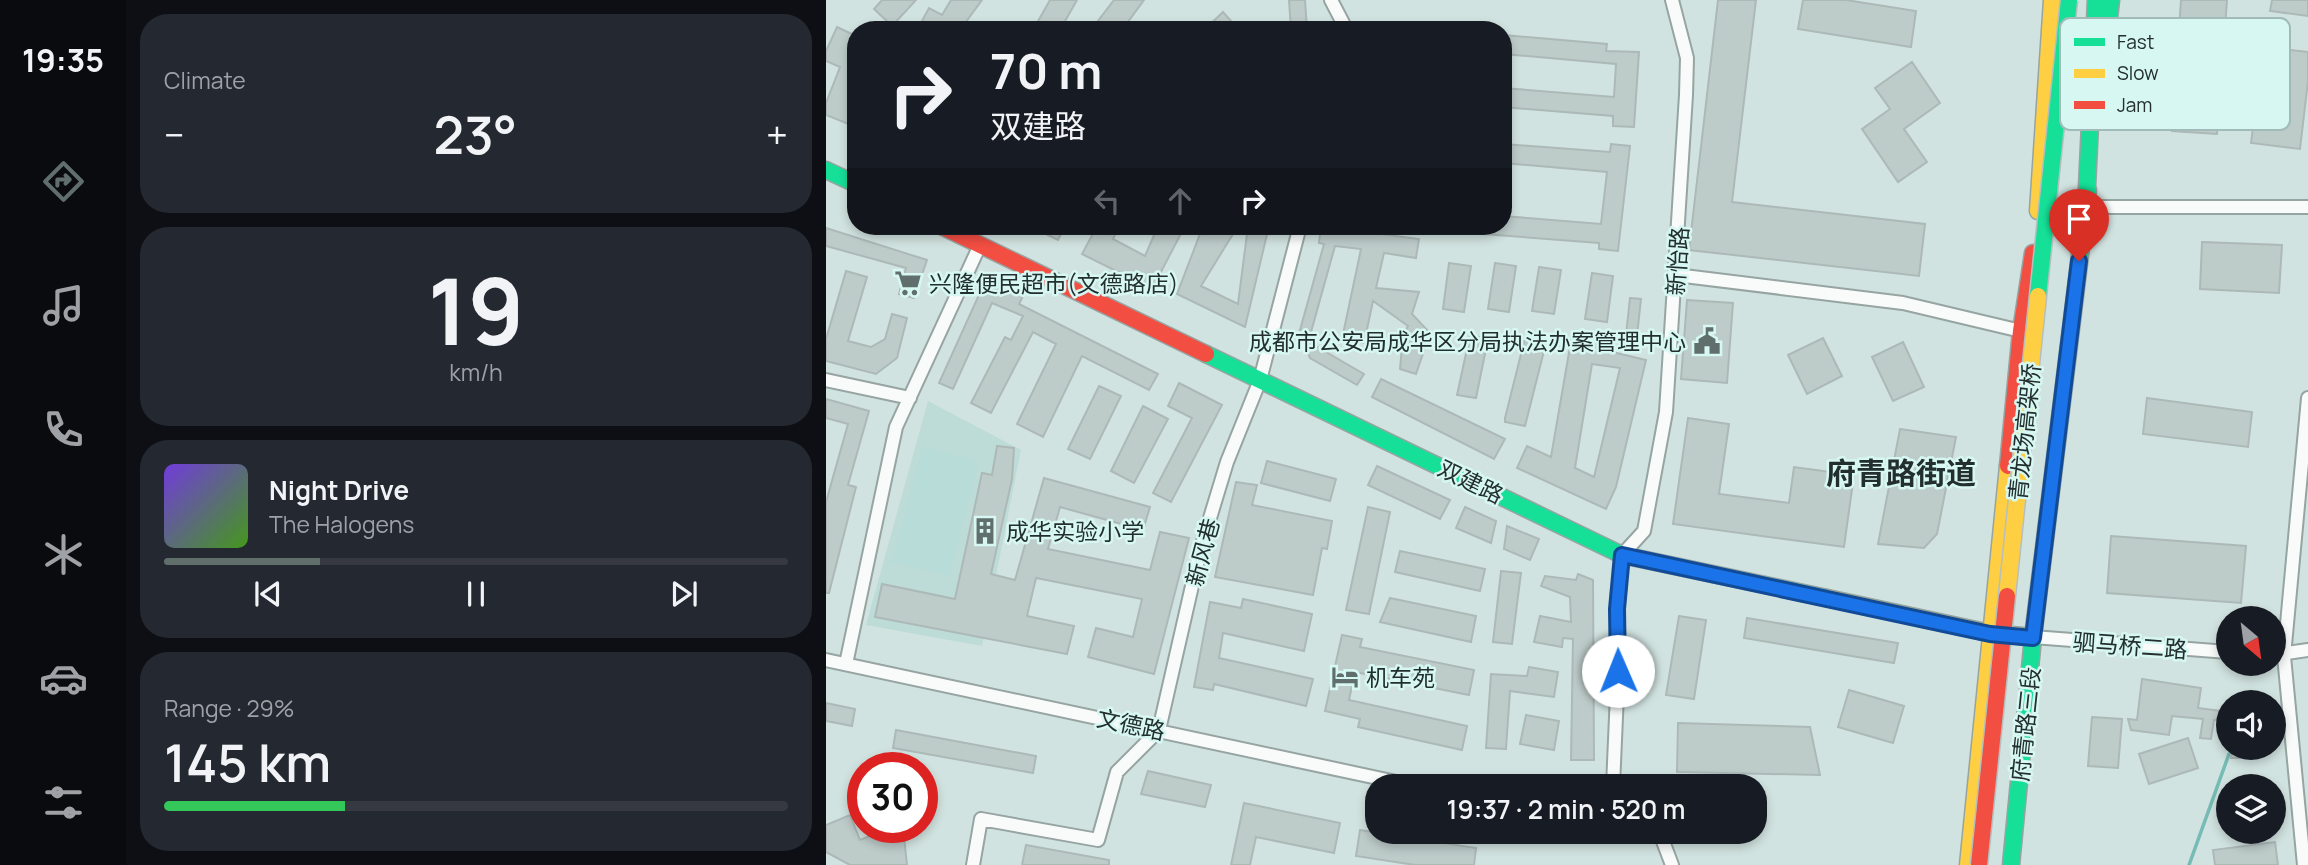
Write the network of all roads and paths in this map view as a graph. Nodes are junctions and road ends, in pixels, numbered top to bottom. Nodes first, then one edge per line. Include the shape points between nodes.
1 (1331, 0) edge
2 (1672, 0) edge
3 (2052, 0) edge
4 (2063, 0) edge
5 (2069, 0) edge
6 (2080, 0) edge
7 (2096, 0) edge
8 (2111, 0) edge
9 (2061, 18) edge
10 (2067, 18) edge
11 (2078, 18) edge
12 (2095, 18) edge
13 (2109, 18) edge
14 (1342, 21) edge
15 (2060, 32) edge
16 (2060, 86) edge
17 (2067, 130) edge
18 (2088, 130) edge
19 (2095, 130) edge
20 (826, 170) edge
21 (847, 180) edge
22 (2086, 207) junction
23 (2308, 207) edge
24 (2038, 217) junction
25 (960, 235) edge
26 (1298, 235) edge
27 (980, 244) junction
28 (1676, 275) junction
29 (2021, 331) junction
30 (826, 380) edge
31 (1260, 380) junction
32 (910, 398) junction
33 (2308, 398) edge
34 (1622, 555) junction
35 (2285, 606) edge
36 (1990, 634) junction
37 (2033, 638) junction
38 (2308, 650) edge
39 (2216, 651) edge
40 (2286, 654) edge
41 (826, 660) edge
42 (846, 664) junction
43 (2282, 676) edge
44 (1159, 730) junction
45 (1614, 774) edge
46 (1365, 775) edge
47 (1664, 844) edge
48 (973, 865) edge
49 (1672, 865) edge
50 (1968, 865) edge
51 (1979, 865) edge
52 (1992, 865) edge
53 (2011, 865) edge
54 (2304, 865) edge

1 - 14 street
2 - 28 street, 新怡路 via 1687,58
3 - 24 main road, 府青路三段
4 - 9 main road, bridge
5 - 10 main road, 青龙场高架桥, bridge
6 - 11 main road, 青龙场高架桥
7 - 12 main road
8 - 13 main road, 府青路三段
15 - 24 main road, bridge via 2047,173
16 - 51 main road, 青龙场高架桥, bridge
17 - 52 main road, 青龙场高架桥
18 - 22 main road
19 - 22 main road, 府青路三段
20 - 21 main road
22 - 23 street
22 - 37 main road, 府青路三段
24 - 29 main road, 府青路三段
25 - 27 main road, 双建路
26 - 31 street, 新风巷
27 - 31 main road, 双建路
27 - 32 street
28 - 29 street via 1903,303
28 - 34 street, 新怡路 via 1666,412 1644,531
29 - 36 main road, 府青路三段
30 - 32 street
31 - 34 main road, 双建路
31 - 44 street, 新风巷 via 1227,463 1200,551
32 - 42 street via 896,427
33 - 35 street
34 - 36 main road, 双建路
34 - 45 street
36 - 37 main road, 双建路
36 - 50 main road, 府青路三段
37 - 39 street, 驷马桥二路
37 - 53 main road, 府青路三段
38 - 40 street
41 - 42 street, 文德路
42 - 44 street, 文德路
43 - 54 street
44 - 46 street, 文德路
44 - 48 street via 1117,772 1098,840 981,819
47 - 49 street

